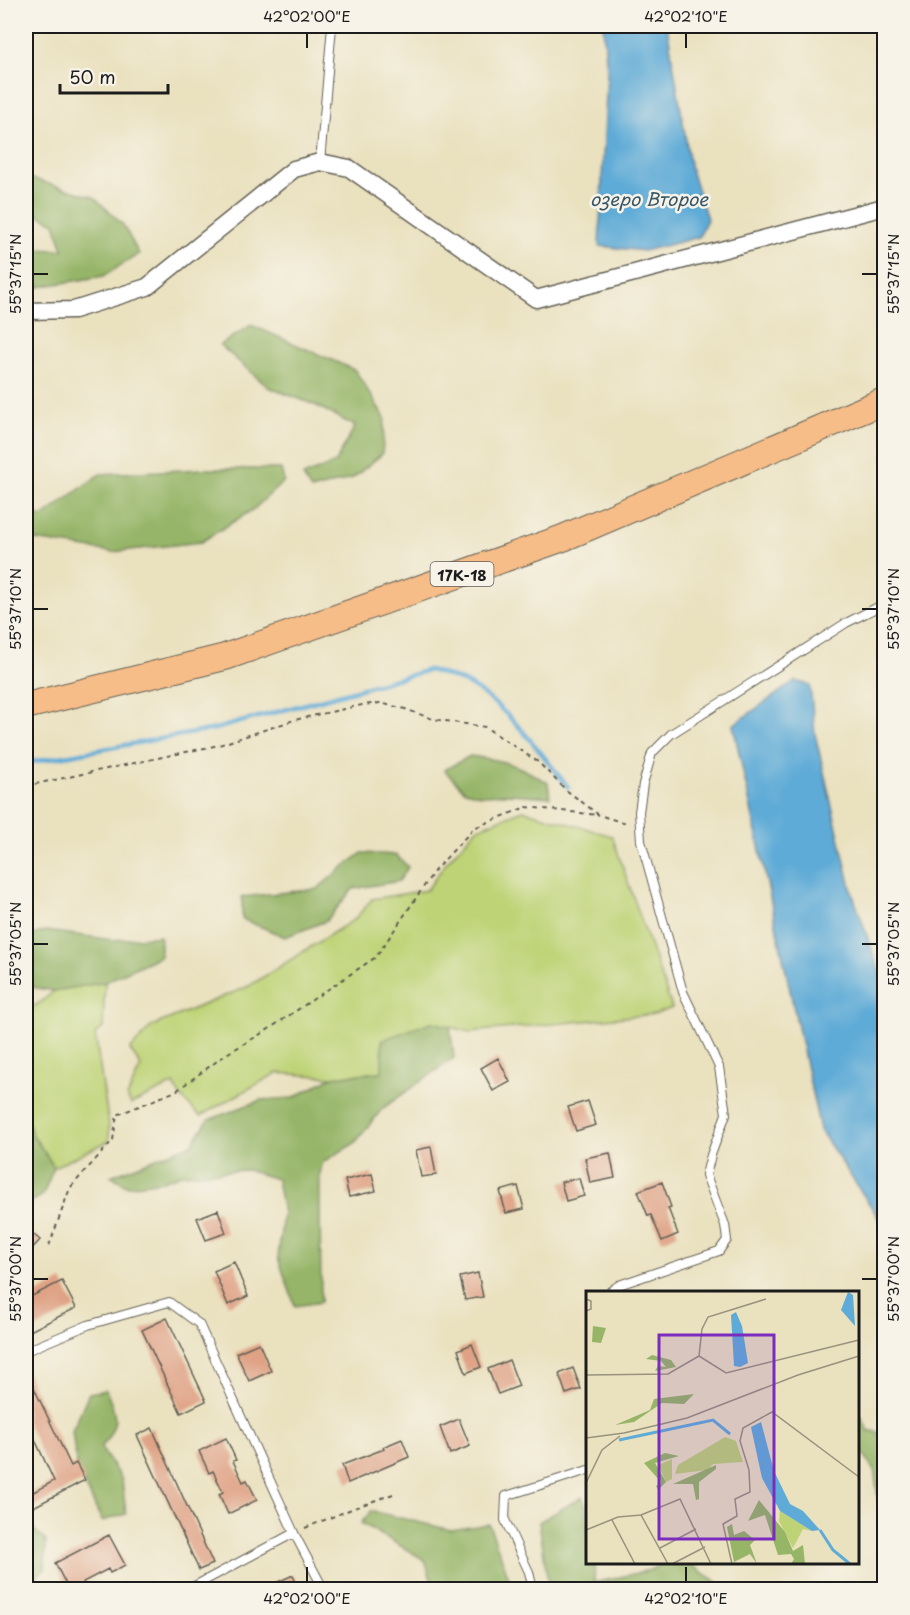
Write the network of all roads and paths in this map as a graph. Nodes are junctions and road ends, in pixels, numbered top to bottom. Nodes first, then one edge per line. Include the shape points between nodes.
1 (332, 26) edge
2 (320, 162) junction
3 (885, 207) edge
4 (26, 311) edge
5 (885, 401) edge
6 (885, 606) edge
7 (26, 706) edge
8 (26, 786) edge
9 (599, 814) junction
10 (640, 821) junction
11 (50, 1246) dead end
12 (612, 1291) edge
13 (26, 1351) edge
14 (586, 1471) edge
15 (393, 1494) dead end
16 (310, 1526) dead end
17 (294, 1533) junction
18 (187, 1590) edge
19 (324, 1590) edge
20 (533, 1590) edge

1 - 2 lane
2 - 3 street via 349,168 536,299
2 - 4 street via 294,169 147,287 74,310
5 - 7 main road, 17К-18 via 552,542 225,657
6 - 10 lane via 846,623 671,734 652,753 643,784
8 - 9 path via 219,745 294,720 380,703 433,719 485,727 538,762 566,790
9 - 10 path via 621,822
9 - 11 path via 526,807 474,828 435,870 376,957 176,1091 117,1115 113,1140 70,1188
10 - 12 lane via 641,841 683,992 719,1067 726,1114 706,1175 727,1240 719,1251 619,1285
13 - 17 lane via 88,1325 169,1302 199,1324
14 - 20 lane via 506,1496 505,1520
15 - 16 path
17 - 18 lane
17 - 19 lane

